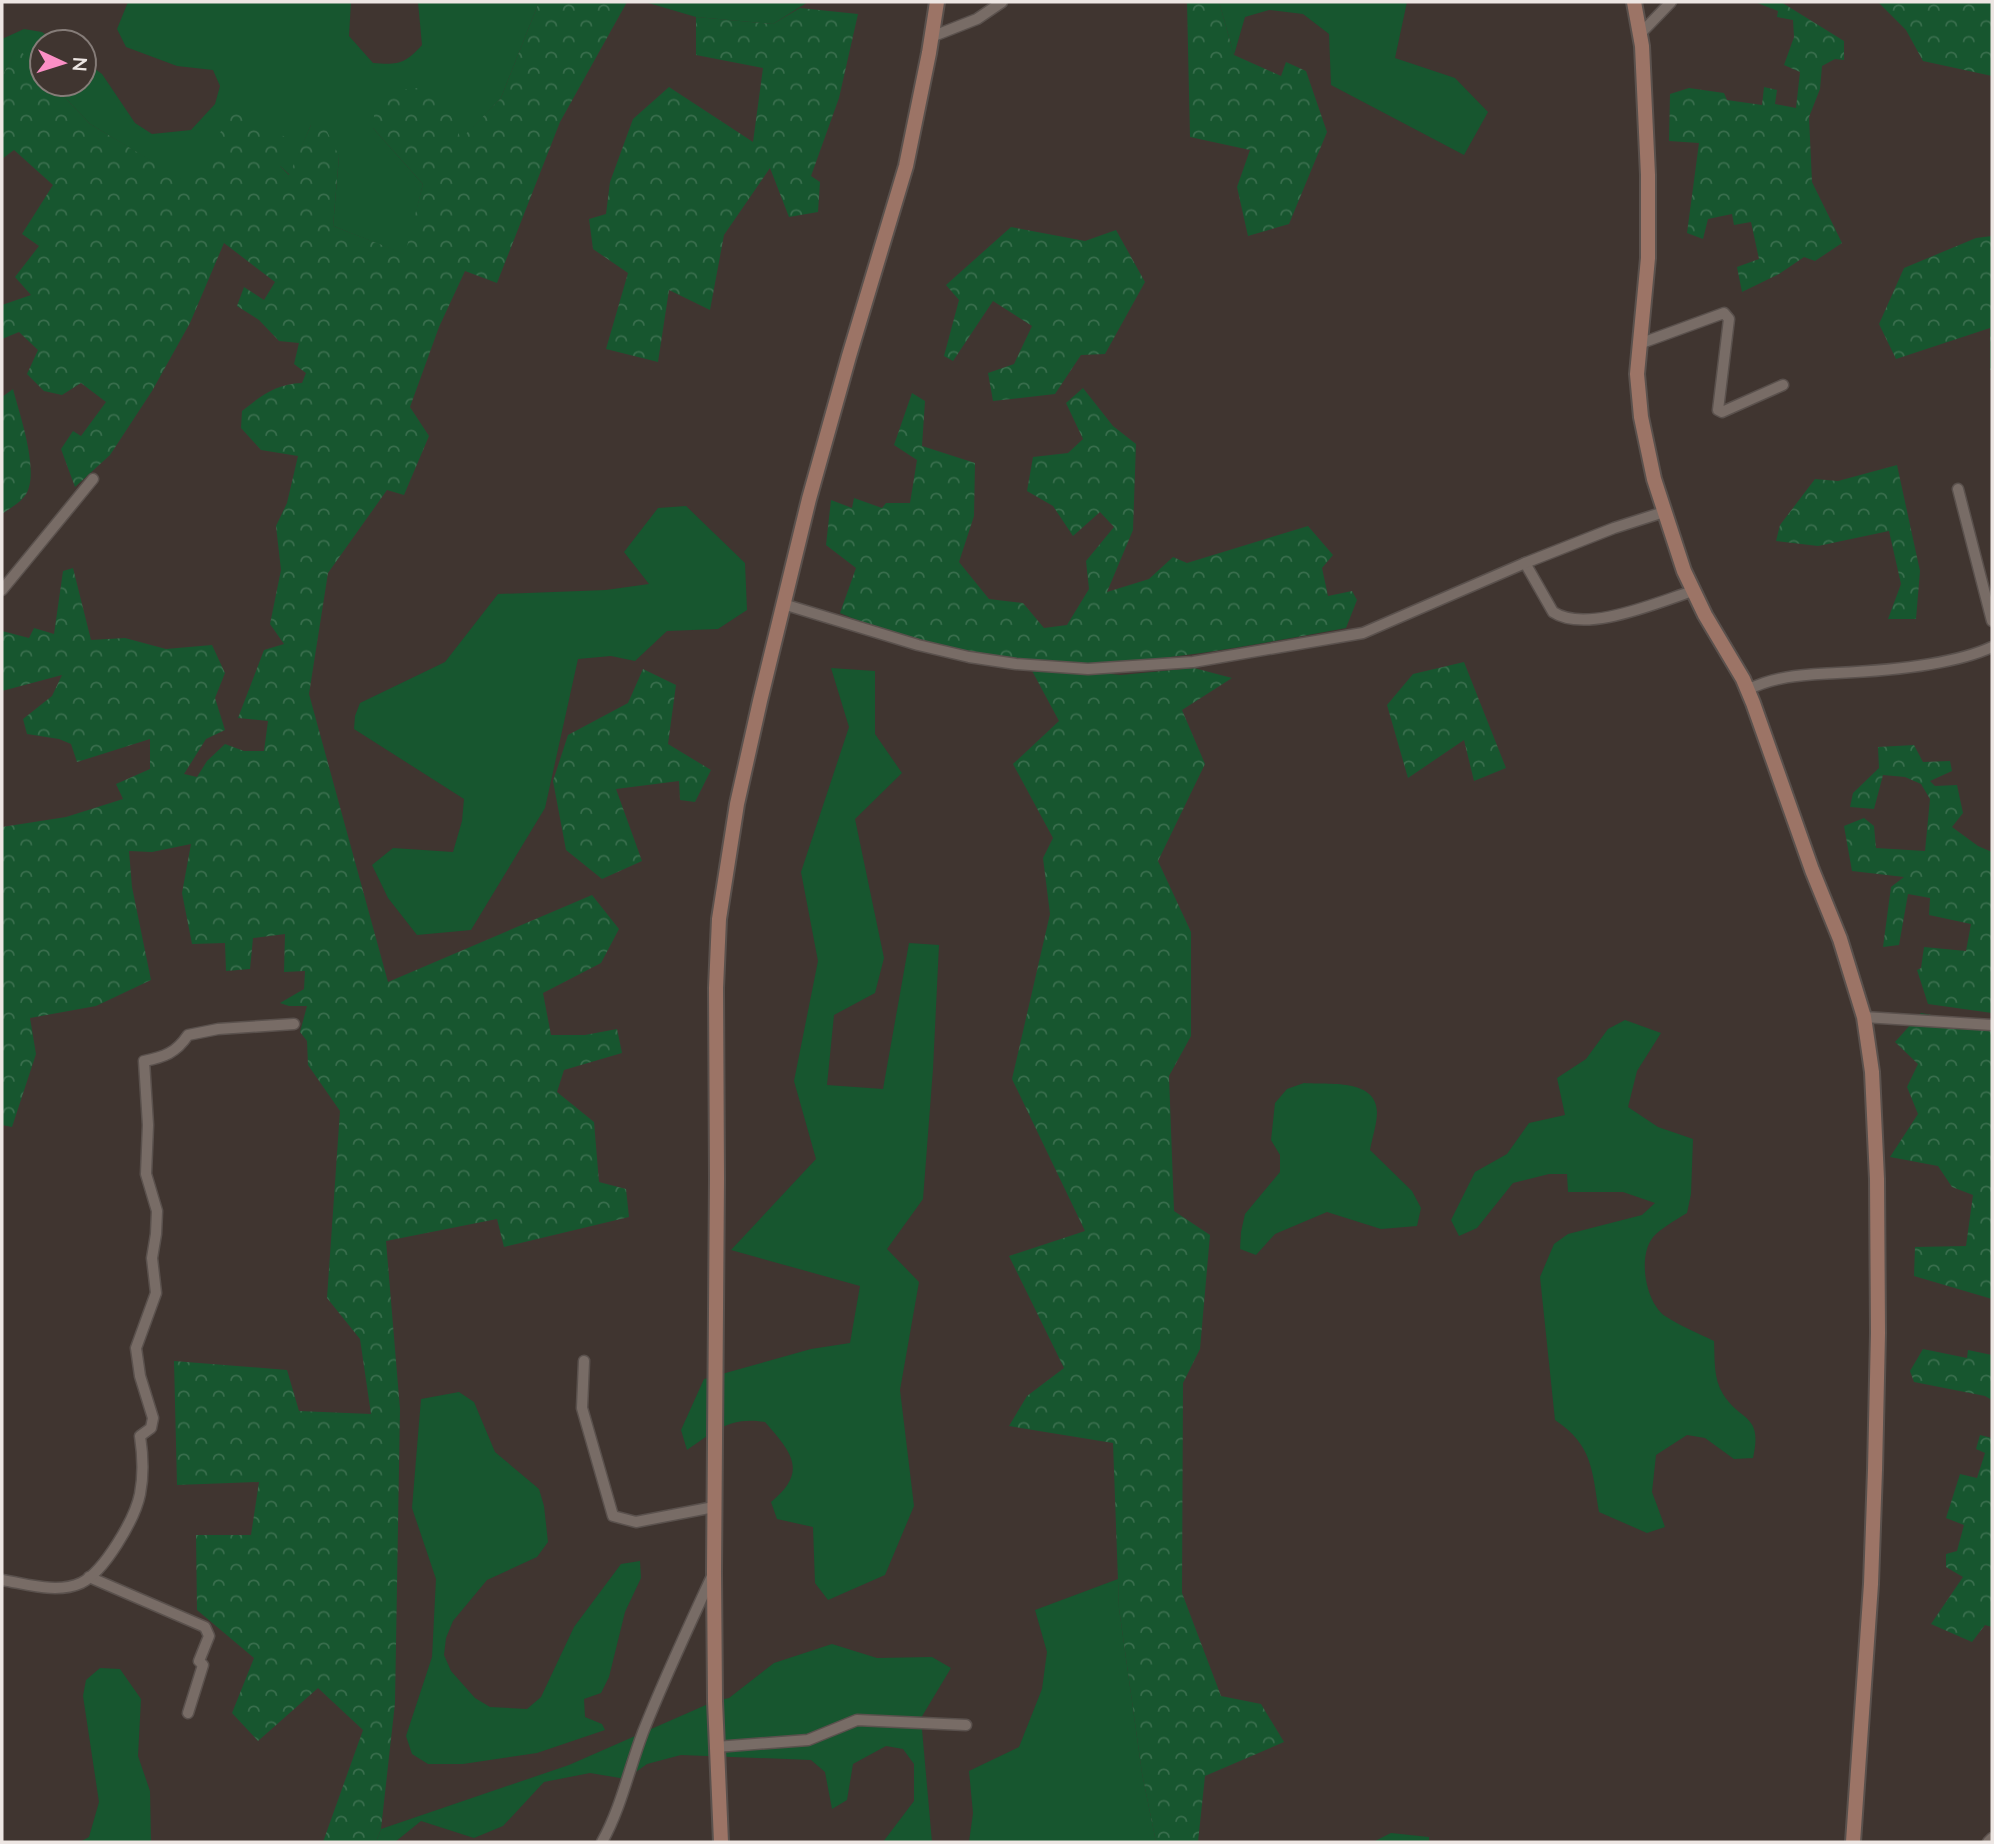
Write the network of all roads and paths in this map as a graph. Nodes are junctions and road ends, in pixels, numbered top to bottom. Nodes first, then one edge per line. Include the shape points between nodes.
1 (936, 2) edge
2 (1002, 2) edge
3 (1634, 2) edge
4 (1671, 2) edge
5 (1641, 33) junction
6 (931, 37) junction
7 (1639, 344) junction
8 (1783, 386) dead end
9 (93, 479) dead end
10 (1958, 489) dead end
11 (1664, 512) junction
12 (1525, 563) junction
13 (2, 590) edge
14 (1693, 591) junction
15 (783, 604) junction
16 (1992, 621) edge
17 (1992, 647) edge
18 (1747, 690) junction
19 (1864, 1017) junction
20 (294, 1024) dead end
21 (1992, 1025) edge
22 (584, 1361) dead end
23 (714, 1507) junction
24 (713, 1572) junction
25 (89, 1577) junction
26 (2, 1580) edge
27 (188, 1713) dead end
28 (966, 1725) dead end
29 (716, 1747) junction
30 (1992, 1838) edge
31 (602, 1842) edge
32 (721, 1842) edge
33 (1853, 1842) edge
34 (1988, 1842) edge

1 - 6 street
2 - 6 street via 977,19
3 - 5 street
4 - 5 street
5 - 7 street via 1648,243
6 - 15 street via 906,166 845,369
7 - 8 street via 1724,313 1729,319 1718,410
7 - 11 street via 1641,417
9 - 13 street
10 - 16 street
11 - 12 street
11 - 14 street
12 - 14 street via 1553,612 1583,621
12 - 15 street via 1352,636 1126,668 1016,664 968,657
14 - 18 street
15 - 23 street via 737,804 718,931
17 - 18 street via 1977,654 1908,666 1777,678
18 - 19 street via 1840,939
19 - 21 street
19 - 33 street via 1876,1141 1878,1333 1871,1584
20 - 25 street via 188,1035 166,1056 144,1061 146,1174 157,1211 152,1258 156,1293 136,1348 153,1418 151,1427 140,1436 144,1461 140,1497 117,1544
22 - 23 street via 582,1408 613,1516 636,1522
23 - 24 street
24 - 29 street
24 - 31 street via 657,1695 615,1818
25 - 26 street via 64,1588
25 - 27 street via 205,1627 209,1636 199,1661 202,1675
28 - 29 street via 857,1720 807,1740
29 - 32 street
30 - 34 street

